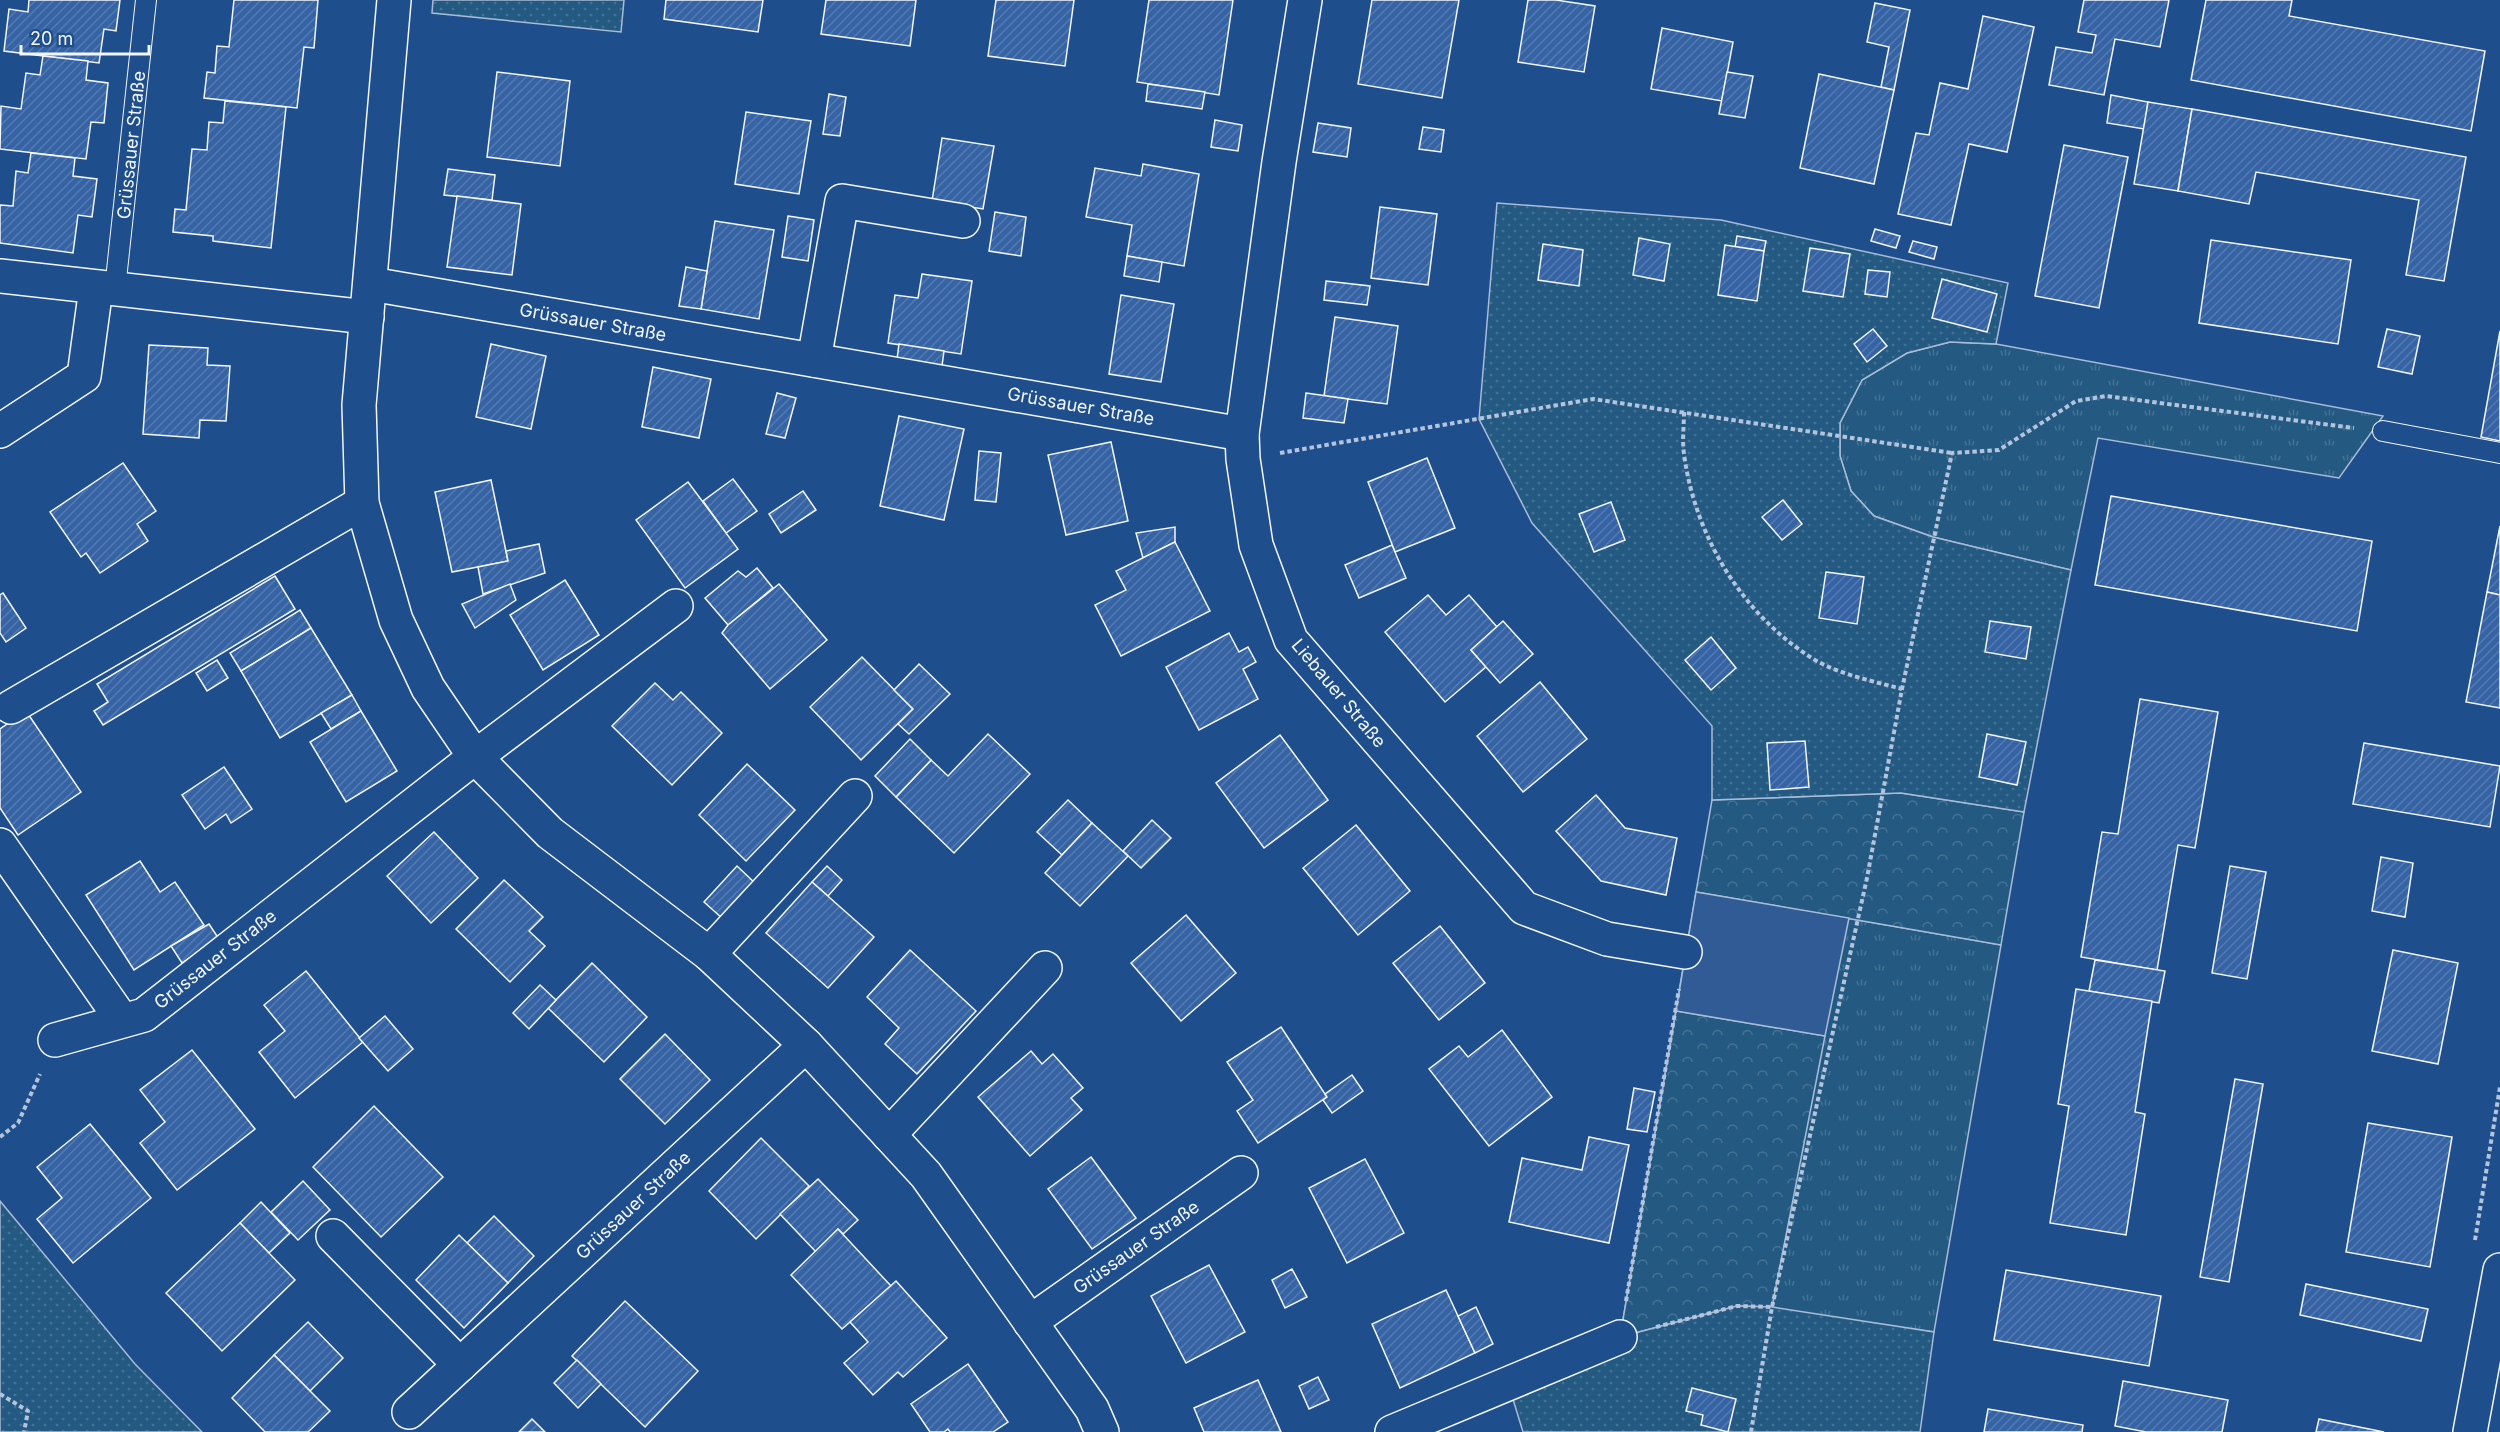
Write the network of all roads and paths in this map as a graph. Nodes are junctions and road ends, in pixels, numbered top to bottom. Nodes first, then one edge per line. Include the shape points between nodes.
1 (146, 0) edge
2 (394, 0) edge
3 (1305, 0) edge
4 (963, 221) dead end
5 (0, 276) edge
6 (371, 284) junction
7 (106, 289) junction
8 (367, 317) junction
9 (814, 360) junction
10 (1684, 412) junction
11 (0, 430) edge
12 (2383, 431) joint
13 (1242, 446) junction
14 (1952, 453) junction
15 (2500, 453) edge
16 (362, 503) junction
17 (676, 606) dead end
18 (1902, 689) junction
19 (11, 706) dead end
20 (475, 757) junction
21 (855, 796) dead end
22 (0, 845) edge
23 (1685, 952) joint
24 (709, 954) junction
25 (1045, 968) dead end
26 (122, 1020) junction
27 (55, 1040) joint
28 (806, 1045) junction
29 (889, 1135) junction
30 (0, 1137) edge
31 (1241, 1173) dead end
32 (333, 1236) dead end
33 (2500, 1270) edge
34 (1772, 1307) junction
35 (1030, 1322) junction
36 (1620, 1336) junction
37 (460, 1365) junction
38 (0, 1394) edge
39 (409, 1412) dead end
40 (24, 1432) edge
41 (1102, 1432) edge
42 (1392, 1432) edge
43 (1751, 1432) edge
44 (2470, 1432) edge

1 - 7 lane, Grüssauer Straße
2 - 6 street
3 - 13 street, Liebauer Straße via 1279,162
4 - 9 street via 842,201
5 - 7 street
6 - 8 street
6 - 9 street, Grüssauer Straße
7 - 8 street
7 - 11 street, Grüssauer Straße via 84,376
8 - 16 street via 359,405
9 - 13 street, Grüssauer Straße
10 - 13 path via 1593,399
10 - 14 path
10 - 18 path via 1684,452 1691,492 1703,527 1743,597 1774,630 1816,660 1849,675
12 - 14 path via 2106,396 2076,401 1999,450
12 - 15 lane
13 - 23 street, Liebauer Straße via 1256,545 1291,640 1524,908 1607,939
14 - 18 path
16 - 19 street
16 - 20 street via 396,620 428,688
17 - 20 street, Grüssauer Straße
18 - 34 path via 1864,889
20 - 24 street via 550,833
20 - 26 street, Grüssauer Straße via 144,1015
21 - 24 street
22 - 26 street
23 - 36 path
24 - 28 street
25 - 29 street
26 - 27 street, Grüssauer Straße
27 - 30 path via 18,1123
28 - 29 street
28 - 37 street, Grüssauer Straße
29 - 35 street via 926,1175
31 - 35 street, Grüssauer Straße
32 - 37 street
33 - 44 street
34 - 36 path via 1737,1306
34 - 43 path
35 - 41 street via 1092,1409
36 - 42 street
37 - 39 street, Grüssauer Straße
38 - 40 path via 28,1411

